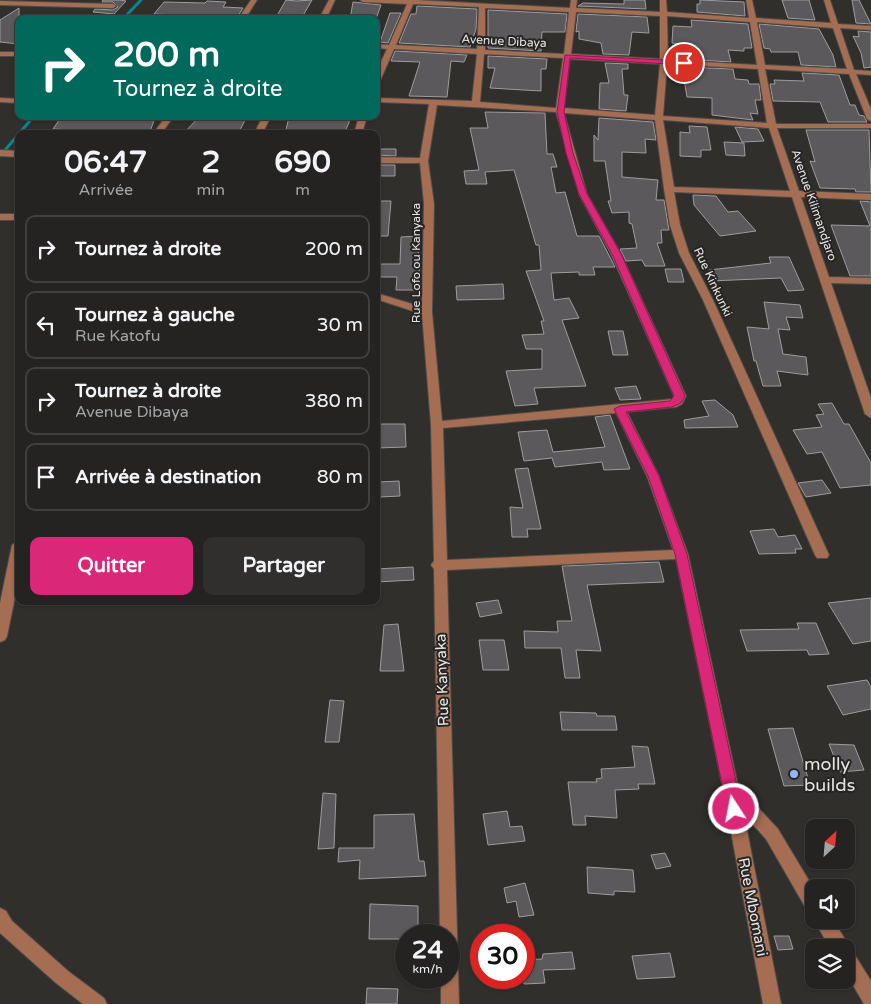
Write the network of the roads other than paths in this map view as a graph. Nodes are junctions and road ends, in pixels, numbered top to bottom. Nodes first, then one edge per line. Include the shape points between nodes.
1 (254, 0) edge
2 (332, 0) edge
3 (363, 0) edge
4 (663, 0) edge
5 (749, 0) edge
6 (827, 0) edge
7 (411, 1) edge
8 (0, 3) edge
9 (482, 5) junction
10 (574, 5) edge
11 (114, 6) dead end
12 (662, 14) junction
13 (244, 15) edge
14 (324, 15) edge
15 (752, 21) junction
16 (837, 26) junction
17 (871, 28) edge
18 (380, 46) edge
19 (391, 47) junction
20 (481, 51) junction
21 (0, 54) edge
22 (15, 54) edge
23 (567, 56) junction
24 (664, 61) junction
25 (761, 68) junction
26 (380, 72) edge
27 (851, 72) junction
28 (871, 73) edge
29 (0, 100) edge
30 (380, 100) edge
31 (15, 101) edge
32 (433, 102) junction
33 (476, 104) junction
34 (560, 112) junction
35 (659, 119) junction
36 (871, 119) edge
37 (772, 126) junction
38 (871, 126) edge
39 (0, 153) edge
40 (15, 154) edge
41 (380, 160) edge
42 (424, 161) junction
43 (668, 189) junction
44 (798, 194) junction
45 (871, 197) edge
46 (0, 217) edge
47 (15, 217) edge
48 (827, 280) junction
49 (871, 281) edge
50 (380, 297) edge
51 (427, 312) junction
52 (620, 409) junction
53 (871, 414) edge
54 (437, 425) junction
55 (681, 554) junction
56 (822, 556) dead end
57 (15, 563) edge
58 (438, 565) junction
59 (0, 636) edge
60 (730, 789) junction
61 (805, 891) edge
62 (0, 918) edge
63 (449, 924) edge
64 (855, 966) edge
65 (865, 977) edge
66 (450, 989) edge
67 (871, 998) edge
68 (98, 1004) edge
69 (450, 1004) edge
70 (772, 1004) edge

1 - 13 street
2 - 14 street
3 - 7 street
4 - 12 street, Rue Kinkunki
5 - 15 street, Avenue Kilimandjaro
6 - 16 street
7 - 9 street
7 - 19 street
8 - 11 street
9 - 10 street
9 - 20 street
10 - 12 street
10 - 23 street
12 - 15 street
12 - 24 street, Rue Kinkunki
15 - 16 street
15 - 25 street, Avenue Kilimandjaro
16 - 17 street
16 - 27 street
18 - 19 street, Avenue Dibaya
19 - 20 street, Avenue Dibaya
19 - 26 street
20 - 23 street, Avenue Dibaya
20 - 33 street
21 - 22 street
23 - 24 street, Avenue Dibaya
23 - 34 street
24 - 25 street, Avenue Dibaya
24 - 35 street, Rue Kinkunki
25 - 27 street, Avenue Dibaya
25 - 37 street, Avenue Kilimandjaro
27 - 28 street, Avenue Dibaya
27 - 36 street
29 - 31 street
30 - 32 street
32 - 33 street
32 - 42 street, Rue Lofo ou Kanyaka
33 - 34 street
34 - 35 street
34 - 52 street via 583,194 620,263 680,396 672,404
35 - 37 street
35 - 43 street, Rue Kinkunki
37 - 38 street
37 - 44 street, Avenue Kilimandjaro
39 - 40 street
41 - 42 street
42 - 51 street, Rue Lofo ou Kanyaka via 429,204
43 - 44 street
43 - 56 street, Rue Kinkunki via 684,253
44 - 45 street
44 - 48 street, Avenue Kilimandjaro
46 - 47 street
48 - 49 street
48 - 53 street, Avenue Kilimandjaro
50 - 51 street
51 - 54 street, Rue Lofo ou Kanyaka
52 - 54 street
52 - 55 street, Rue Mbomani via 653,476
54 - 58 street, Rue Kanyaka
55 - 58 street
55 - 60 street, Rue Mbomani
57 - 59 street
58 - 63 street, Rue Kanyaka
60 - 61 street via 772,834
60 - 70 street, Rue Mbomani
62 - 68 street via 62,977
64 - 65 street
65 - 67 street
66 - 69 street

